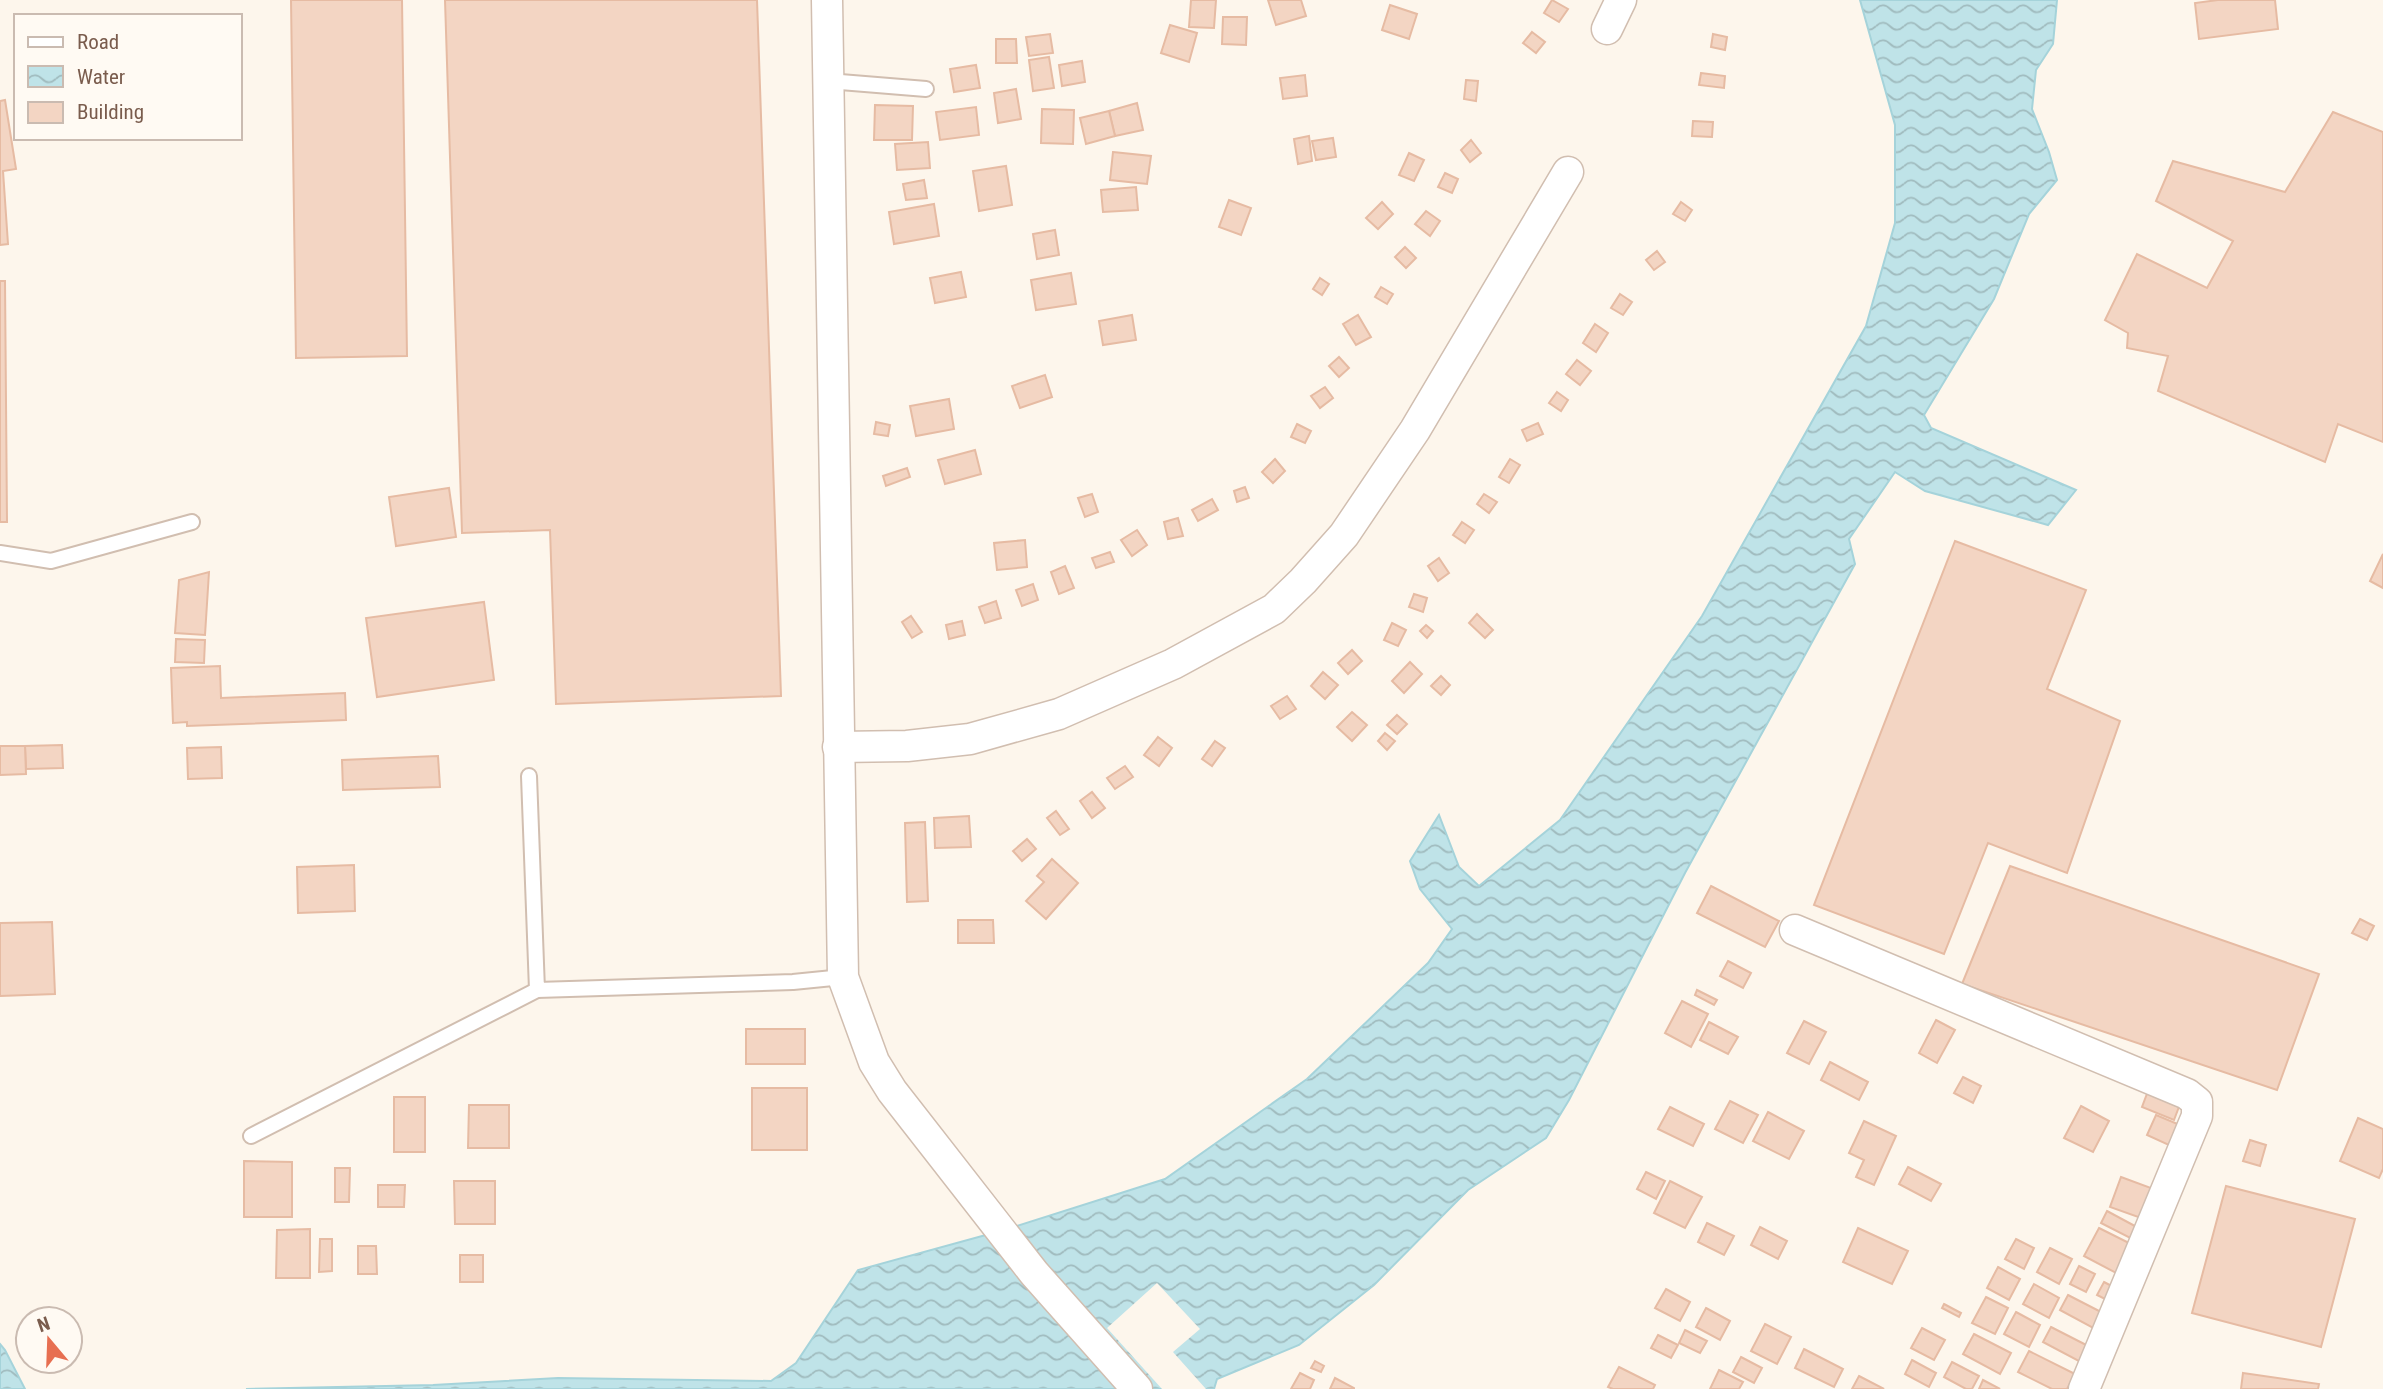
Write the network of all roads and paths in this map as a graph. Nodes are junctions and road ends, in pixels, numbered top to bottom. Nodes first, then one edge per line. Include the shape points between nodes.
1 (827, 0) edge
2 (1621, 0) edge
3 (1606, 29) dead end
4 (828, 81) junction
5 (926, 89) dead end
6 (1568, 172) dead end
7 (192, 522) dead end
8 (0, 553) edge
9 (838, 747) junction
10 (529, 776) dead end
11 (1796, 930) dead end
12 (843, 977) junction
13 (537, 989) junction
14 (250, 1136) dead end
15 (1137, 1389) edge
16 (2084, 1389) edge

1 - 4 street
2 - 3 street
4 - 5 lane
4 - 9 street
6 - 9 street via 1408,440 1344,535 1274,608 1173,664 1059,714 970,739
7 - 8 lane via 51,561
9 - 12 street
10 - 13 lane
11 - 16 street via 2197,1102 2197,1116
12 - 13 lane
12 - 15 street via 874,1062 892,1091 1034,1273
13 - 14 lane

